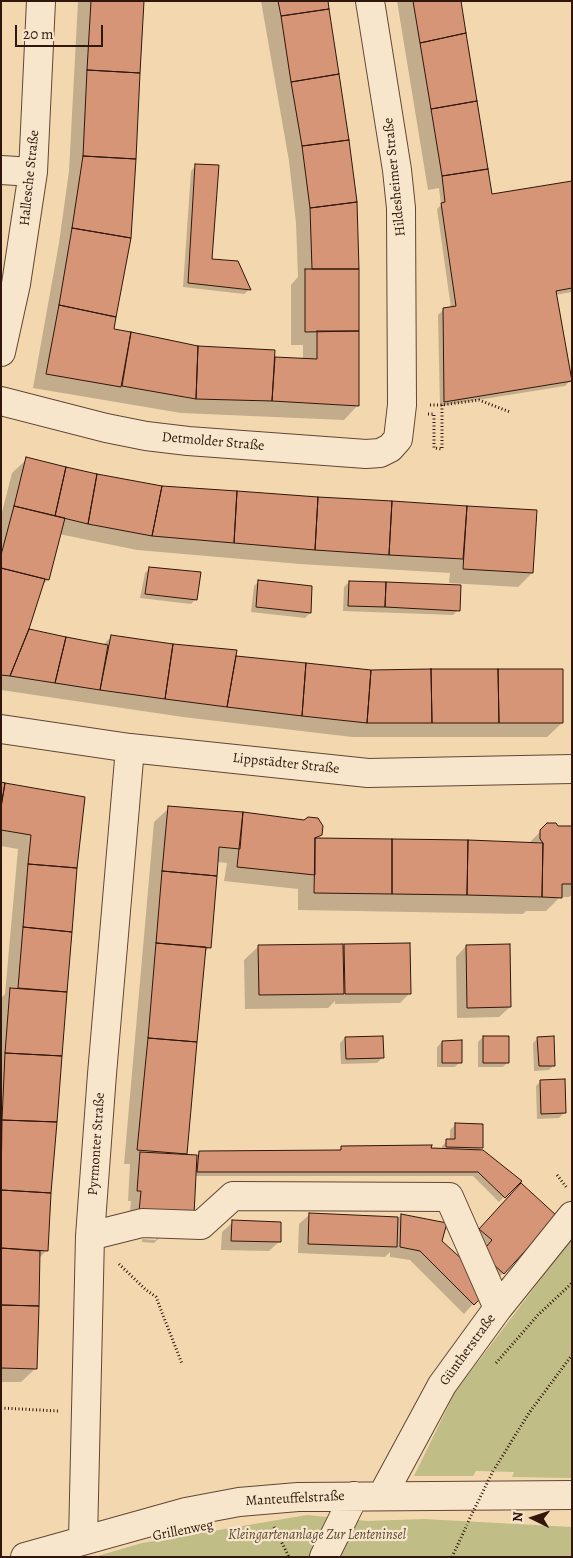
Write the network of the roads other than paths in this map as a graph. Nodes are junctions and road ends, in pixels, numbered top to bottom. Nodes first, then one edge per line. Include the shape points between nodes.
1 (41, 1) edge
2 (370, 1) edge
3 (1, 170) edge
4 (34, 172) junction
5 (1, 352) edge
6 (1, 401) edge
7 (402, 414) joint
8 (1, 729) edge
9 (130, 748) junction
10 (572, 770) edge
11 (572, 1216) edge
12 (90, 1240) junction
13 (498, 1308) junction
14 (572, 1495) edge
15 (354, 1496) junction
16 (382, 1496) junction
17 (83, 1540) junction
18 (25, 1557) edge
19 (324, 1557) edge

1 - 4 street, Hallesche Straße
2 - 7 street, Hildesheimer Straße via 401,208
3 - 4 street
4 - 5 street, Hallesche Straße
6 - 7 street, Detmolder Straße via 146,436 366,454 390,448 398,439
8 - 9 street, Lippstädter Straße
9 - 10 street, Lippstädter Straße via 368,773
9 - 12 street, Pyrmonter Straße
11 - 13 street, Güntherstraße
12 - 13 street via 142,1223 201,1225 233,1196 449,1197
12 - 17 street, Pyrmonter Straße
13 - 16 street, Güntherstraße via 442,1385
14 - 16 street, Manteuffelstraße
15 - 16 street, Manteuffelstraße
15 - 17 street, Manteuffelstraße via 239,1502 186,1512
15 - 19 street
17 - 18 street, Manteuffelstraße

